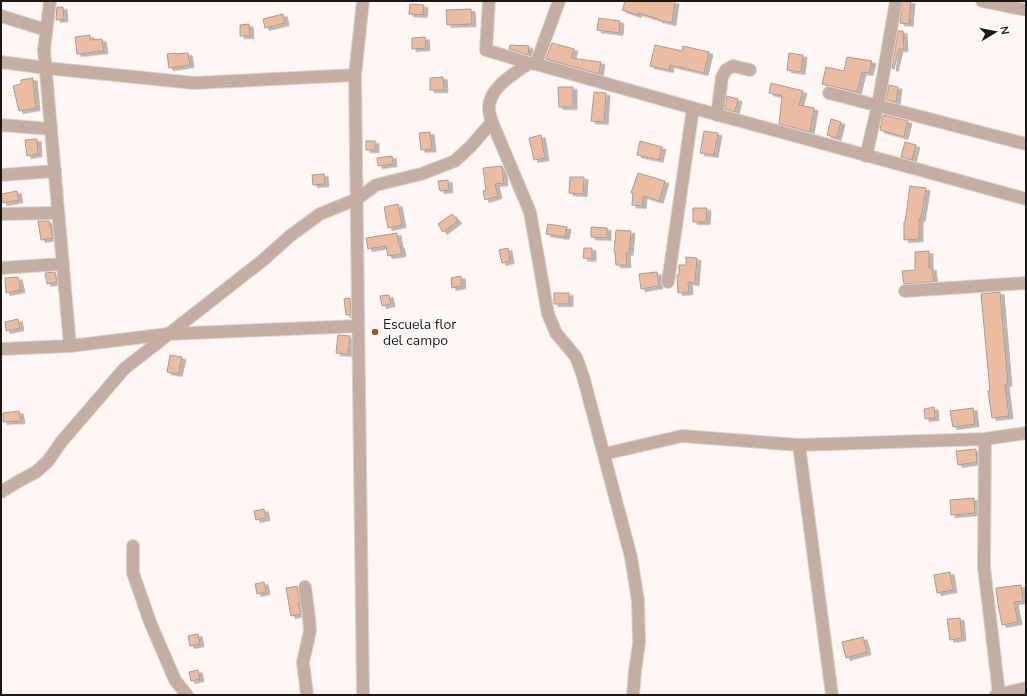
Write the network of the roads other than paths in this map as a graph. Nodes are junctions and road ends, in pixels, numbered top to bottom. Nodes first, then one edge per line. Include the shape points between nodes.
1 (50, 1) edge
2 (363, 1) edge
3 (489, 1) edge
4 (559, 1) edge
5 (896, 1) edge
6 (982, 1) edge
7 (1026, 10) edge
8 (1, 16) edge
9 (46, 30) junction
10 (1, 62) edge
11 (533, 64) junction
12 (46, 68) junction
13 (750, 70) dead end
14 (355, 75) junction
15 (829, 93) dead end
16 (878, 105) junction
17 (693, 108) junction
18 (717, 115) junction
19 (492, 122) junction
20 (1, 125) edge
21 (51, 129) junction
22 (1026, 144) edge
23 (866, 156) junction
24 (55, 171) junction
25 (1, 175) edge
26 (357, 199) junction
27 (1026, 199) edge
28 (58, 213) junction
29 (1, 214) edge
30 (63, 264) junction
31 (1, 268) edge
32 (668, 282) dead end
33 (1026, 283) edge
34 (905, 291) dead end
35 (358, 326) junction
36 (168, 334) junction
37 (70, 346) junction
38 (1, 349) edge
39 (1026, 433) edge
40 (985, 439) junction
41 (799, 444) junction
42 (604, 454) junction
43 (1, 492) edge
44 (132, 546) dead end
45 (305, 587) dead end
46 (1026, 688) edge
47 (187, 695) edge
48 (307, 695) edge
49 (363, 695) edge
50 (633, 695) edge
51 (832, 695) edge
52 (997, 695) edge

1 - 9 street
2 - 14 street
3 - 11 street via 486,50
4 - 11 street
5 - 16 street
6 - 7 street
8 - 9 street
9 - 12 street
10 - 12 street
11 - 17 street
11 - 19 street via 499,86 491,98 489,108
12 - 14 street via 194,83
12 - 21 street
13 - 18 street via 734,66 726,70 722,77
14 - 26 street
15 - 16 street
16 - 22 street
16 - 23 street
17 - 18 street
17 - 32 street
18 - 23 street
19 - 26 street via 455,161 421,174 376,185
19 - 42 street via 530,212 548,314 556,333 576,357
20 - 21 street
21 - 24 street
23 - 27 street
24 - 25 street
24 - 28 street
26 - 35 street
26 - 36 street via 320,214
28 - 29 street
28 - 30 street
30 - 31 street
30 - 37 street
33 - 34 street
35 - 36 street
35 - 49 street
36 - 37 street
36 - 43 street via 124,369 48,461 36,472
37 - 38 street
39 - 40 street
40 - 41 street
40 - 52 street via 984,567
41 - 42 street via 682,436
41 - 51 street
42 - 50 street via 631,557 638,602 639,643
44 - 47 street via 133,573 150,622 176,680
45 - 48 street via 310,631 303,662
46 - 52 street

